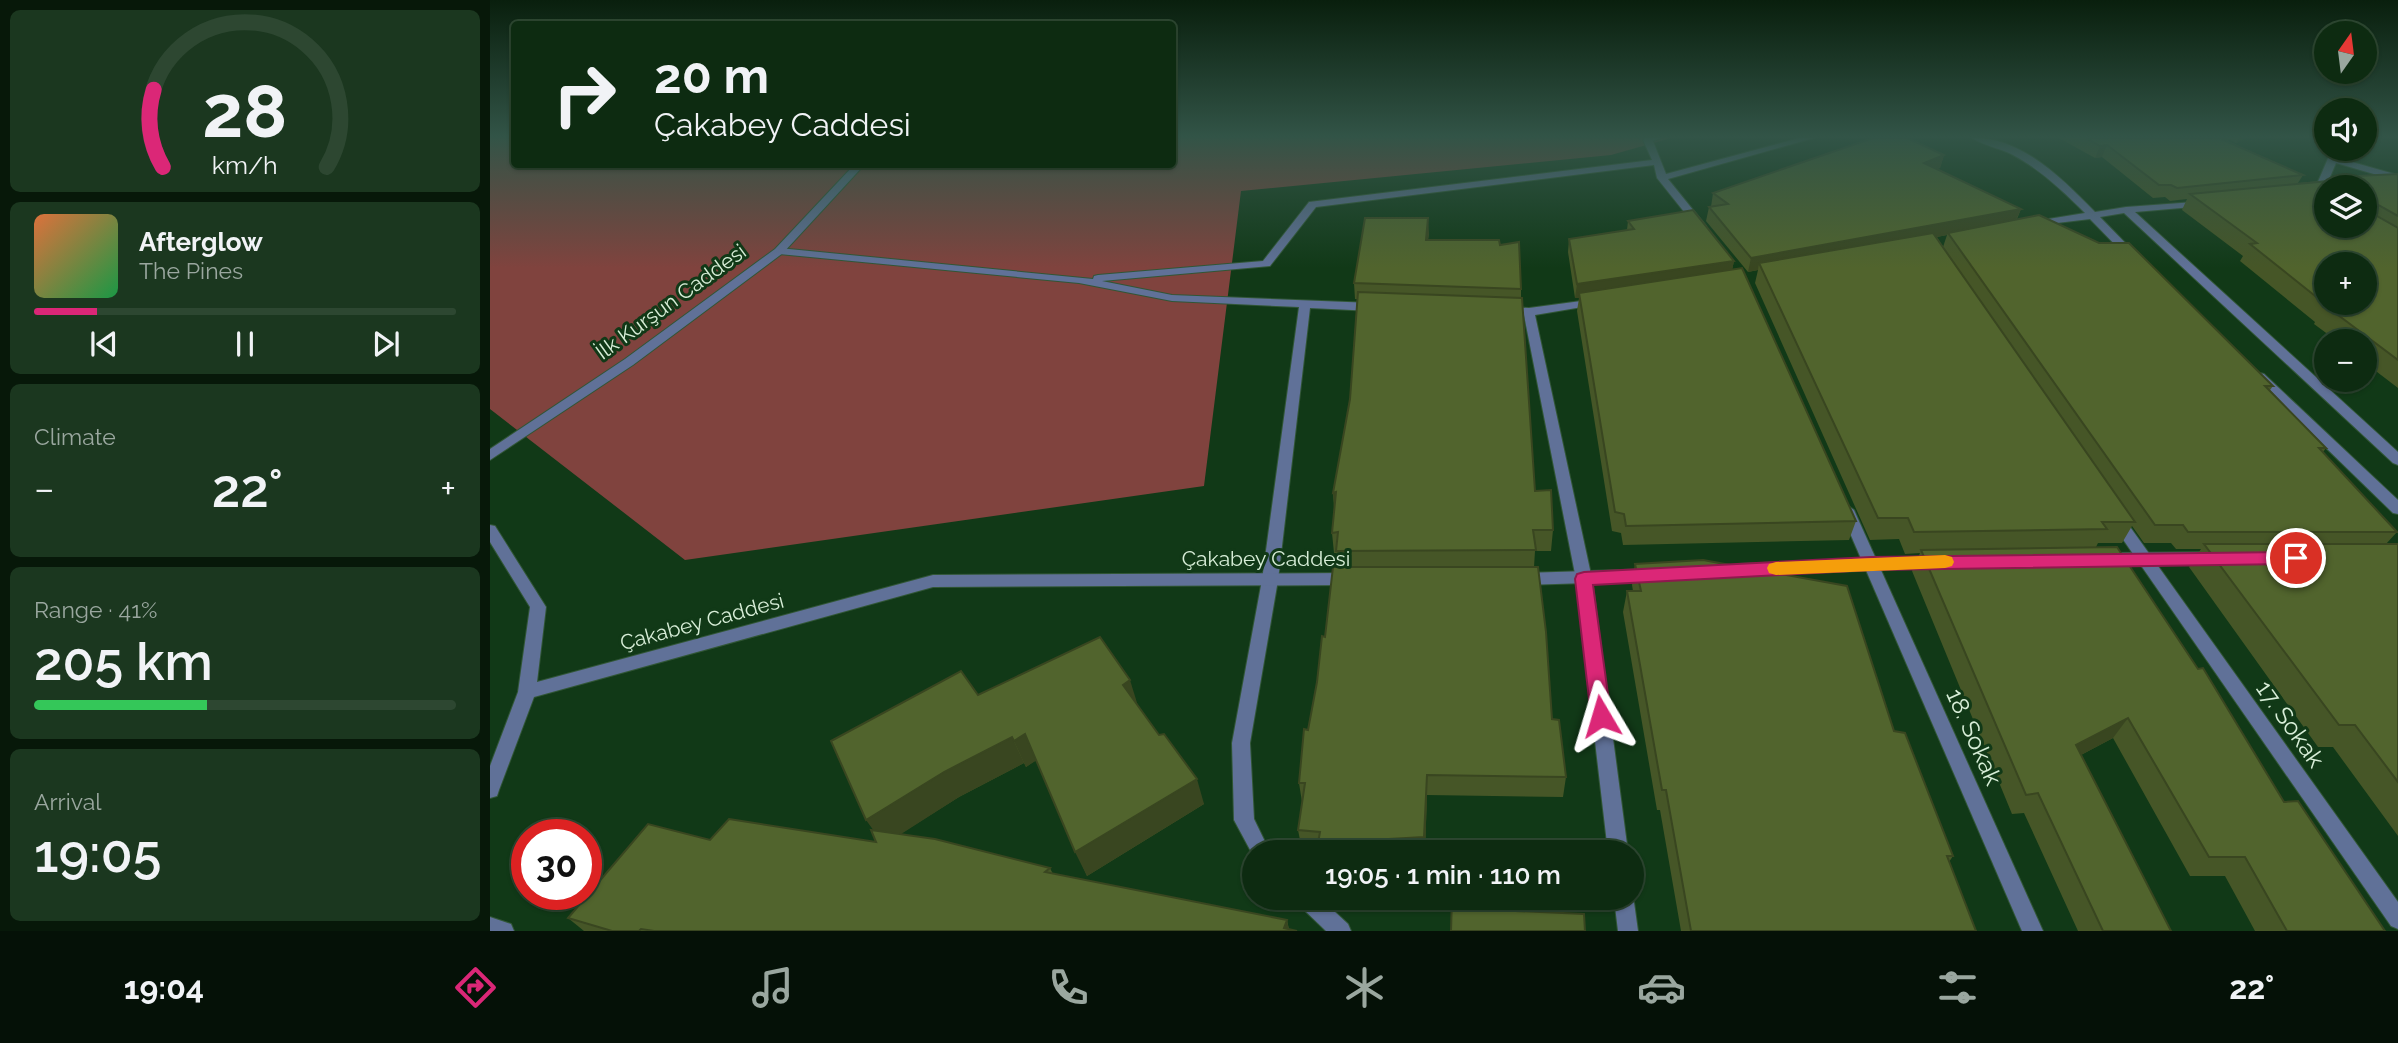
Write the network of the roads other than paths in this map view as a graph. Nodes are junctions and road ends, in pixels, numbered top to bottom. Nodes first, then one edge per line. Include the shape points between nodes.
1 (845, 181) edge
2 (1498, 181) edge
3 (1665, 181) edge
4 (2059, 181) edge
5 (2306, 189) edge
6 (2314, 192) edge
7 (2222, 201) edge
8 (2126, 210) junction
9 (2091, 216) junction
10 (2025, 226) edge
11 (1711, 239) edge
12 (779, 251) junction
13 (2141, 263) edge
14 (1079, 280) junction
15 (1610, 299) edge
16 (1305, 305) junction
17 (1389, 308) edge
18 (1487, 311) edge
19 (1529, 312) junction
20 (2249, 367) edge
21 (490, 455) edge
22 (2398, 460) edge
23 (1843, 501) edge
24 (2398, 509) edge
25 (2112, 513) edge
26 (490, 530) edge
27 (2143, 558) junction
28 (2223, 558) edge
29 (2088, 559) edge
30 (1952, 562) edge
31 (1871, 563) junction
32 (1720, 571) edge
33 (1666, 574) edge
34 (1366, 579) edge
35 (1502, 579) edge
36 (1584, 579) junction
37 (1270, 580) junction
38 (527, 692) junction
39 (490, 790) edge
40 (1254, 840) edge
41 (1617, 840) edge
42 (1319, 910) edge
43 (1625, 910) edge
44 (2398, 919) edge
45 (490, 927) edge
46 (504, 931) edge
47 (1341, 931) edge
48 (1628, 931) edge
49 (2033, 931) edge

1 - 12 street, İlk Kurşun Caddesi
2 - 14 street via 1313,204 1266,264
3 - 11 street
4 - 9 street
5 - 6 street
7 - 8 street
8 - 9 street
8 - 22 street
9 - 10 street
9 - 13 street
12 - 14 street
12 - 21 street, İlk Kurşun Caddesi via 629,362
14 - 16 street via 1172,298
15 - 19 street
16 - 17 street
16 - 37 street
18 - 19 street
19 - 36 street
20 - 24 street
23 - 31 street, 18. Sokak
25 - 27 street, 17. Sokak
26 - 38 street via 538,607
27 - 28 street
27 - 29 street
27 - 44 street, 17. Sokak
30 - 31 street
31 - 32 street
31 - 49 street, 18. Sokak
33 - 36 street
34 - 37 street, Çakabey Caddesi
35 - 36 street
36 - 41 street
37 - 38 street, Çakabey Caddesi via 933,581
37 - 40 street via 1241,743 1244,820
38 - 39 street
42 - 47 street
43 - 48 street
45 - 46 street

